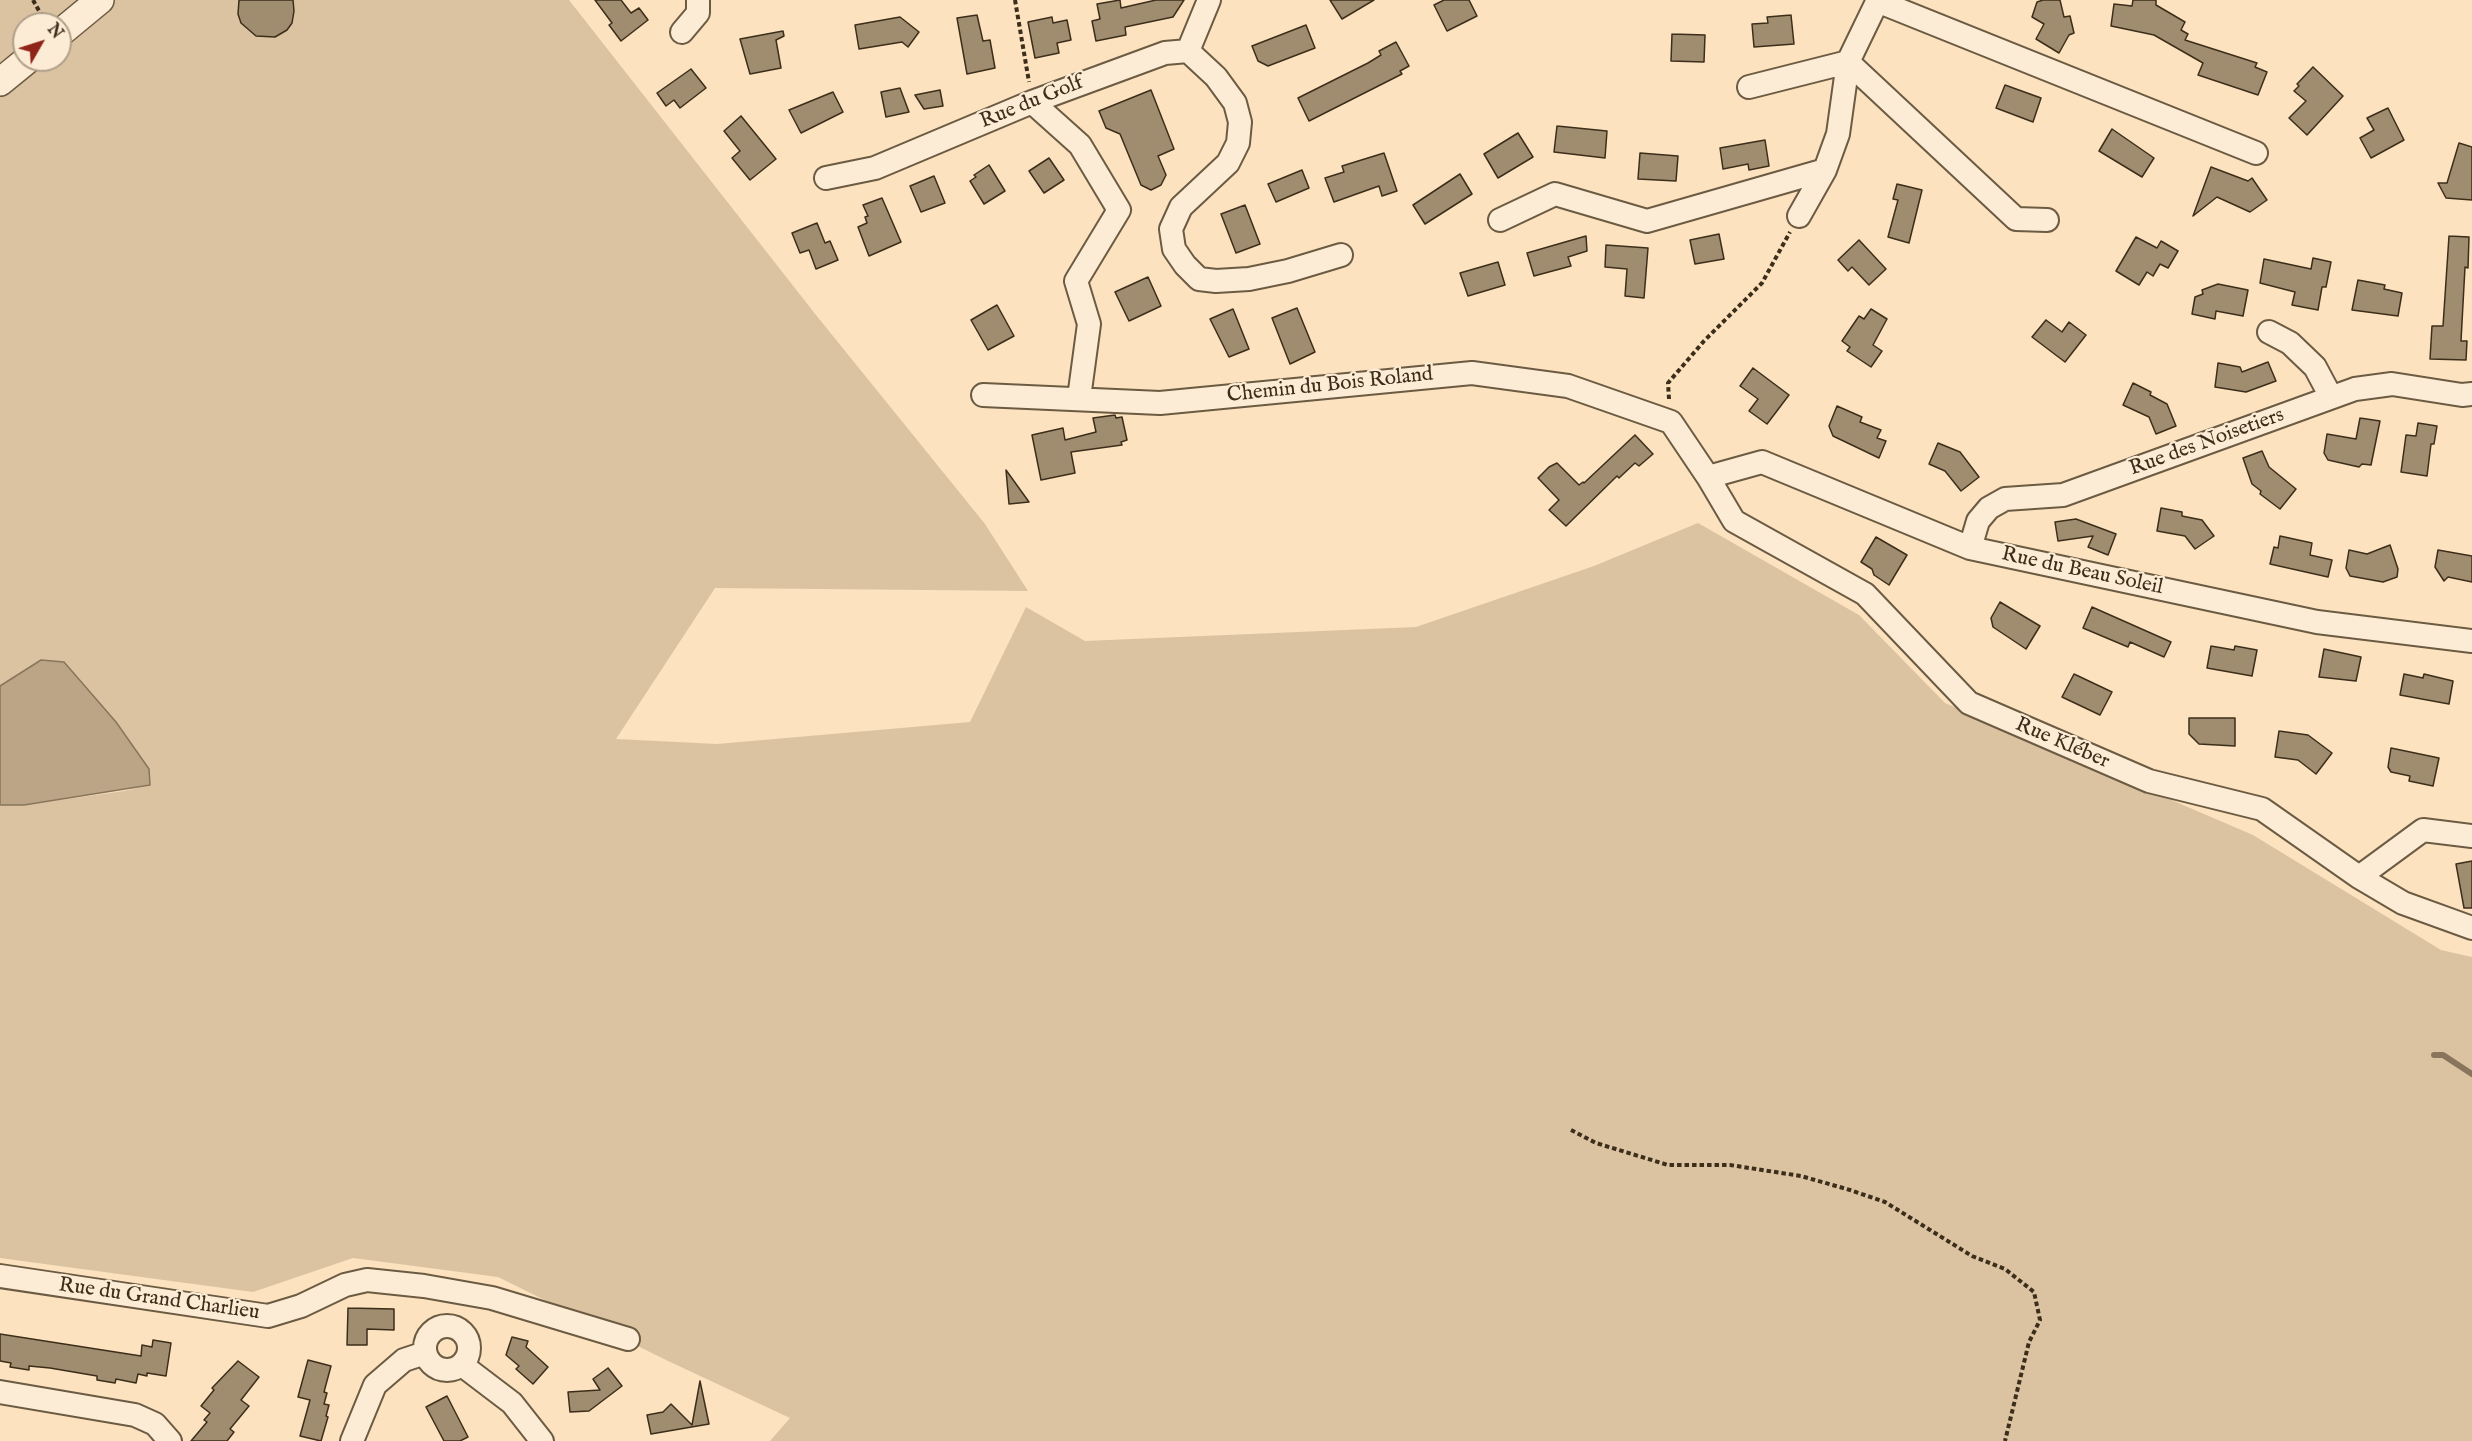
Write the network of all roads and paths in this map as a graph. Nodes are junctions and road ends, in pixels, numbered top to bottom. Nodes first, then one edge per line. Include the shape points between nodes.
1 (100, 0) edge
2 (698, 0) edge
3 (1015, 0) edge
4 (1209, 0) edge
5 (1877, 1) edge
6 (72, 23) edge
7 (682, 32) dead end
8 (1188, 51) junction
9 (1848, 62) junction
10 (12, 72) edge
11 (0, 82) edge
12 (1749, 87) dead end
13 (1032, 102) junction
14 (2256, 153) dead end
15 (1825, 171) junction
16 (826, 178) dead end
17 (1799, 216) joint
18 (1500, 220) dead end
19 (2047, 220) dead end
20 (1341, 255) dead end
21 (2269, 332) dead end
22 (2472, 394) edge
23 (983, 395) dead end
24 (2331, 397) junction
25 (1079, 398) junction
26 (1671, 422) junction
27 (1708, 477) junction
28 (1970, 548) junction
29 (2472, 641) edge
30 (2472, 836) edge
31 (2359, 877) junction
32 (2472, 928) edge
33 (1571, 1130) dead end
34 (0, 1276) edge
35 (458, 1292) junction
36 (451, 1326) junction
37 (628, 1339) dead end
38 (425, 1353) junction
39 (462, 1365) junction
40 (0, 1392) edge
41 (170, 1441) edge
42 (352, 1441) edge
43 (542, 1441) edge
44 (2005, 1441) edge

1 - 6 street
2 - 7 street via 698,13
3 - 13 path
4 - 8 street
5 - 9 street
5 - 14 street
8 - 13 street, Rue du Golf via 1165,53
8 - 20 street via 1216,76 1235,102 1240,122 1238,143 1228,163 1181,207 1171,230 1174,249 1185,265 1199,279 1249,279
9 - 12 street
9 - 15 street via 1838,134
9 - 19 street via 2016,219
10 - 11 street
13 - 16 street, Rue du Golf via 875,168
13 - 25 street via 1080,145 1119,210 1076,281 1089,324
15 - 17 street
15 - 18 street via 1647,221 1555,194
17 - 26 path via 1762,283 1668,383
21 - 24 street via 2290,343 2314,367
22 - 24 street, Rue des Noisetiers via 2392,384
23 - 25 street, Chemin du Bois Roland
24 - 28 street, Rue des Noisetiers via 2063,495 2006,499 1989,508 1978,521
25 - 26 street, Chemin du Bois Roland via 1160,403 1472,373 1568,386
26 - 27 street, Rue Kléber
27 - 28 street, Rue du Beau Soleil via 1762,462
27 - 31 street, Rue Kléber via 1734,521 1865,594 1969,703 2149,781 2262,809
28 - 29 street, Rue du Beau Soleil via 2318,622
30 - 31 street via 2423,830
31 - 32 street, Rue Kléber via 2403,903
33 - 44 path via 1596,1143 1668,1165 1730,1165 1801,1176 1850,1190 1885,1202 1972,1256 2005,1269 2034,1292 2040,1320 2029,1342
34 - 35 street, Rue du Grand Charlieu via 268,1316 367,1280
35 - 36 street
35 - 37 street, Rue du Grand Charlieu via 492,1298
36 - 38 street via 439,1327 427,1337
36 - 39 street via 468,1340 468,1356
38 - 39 street via 433,1366 440,1369 448,1371
38 - 42 street via 404,1360 375,1385
39 - 43 street via 512,1402
40 - 41 street via 135,1415 155,1424

